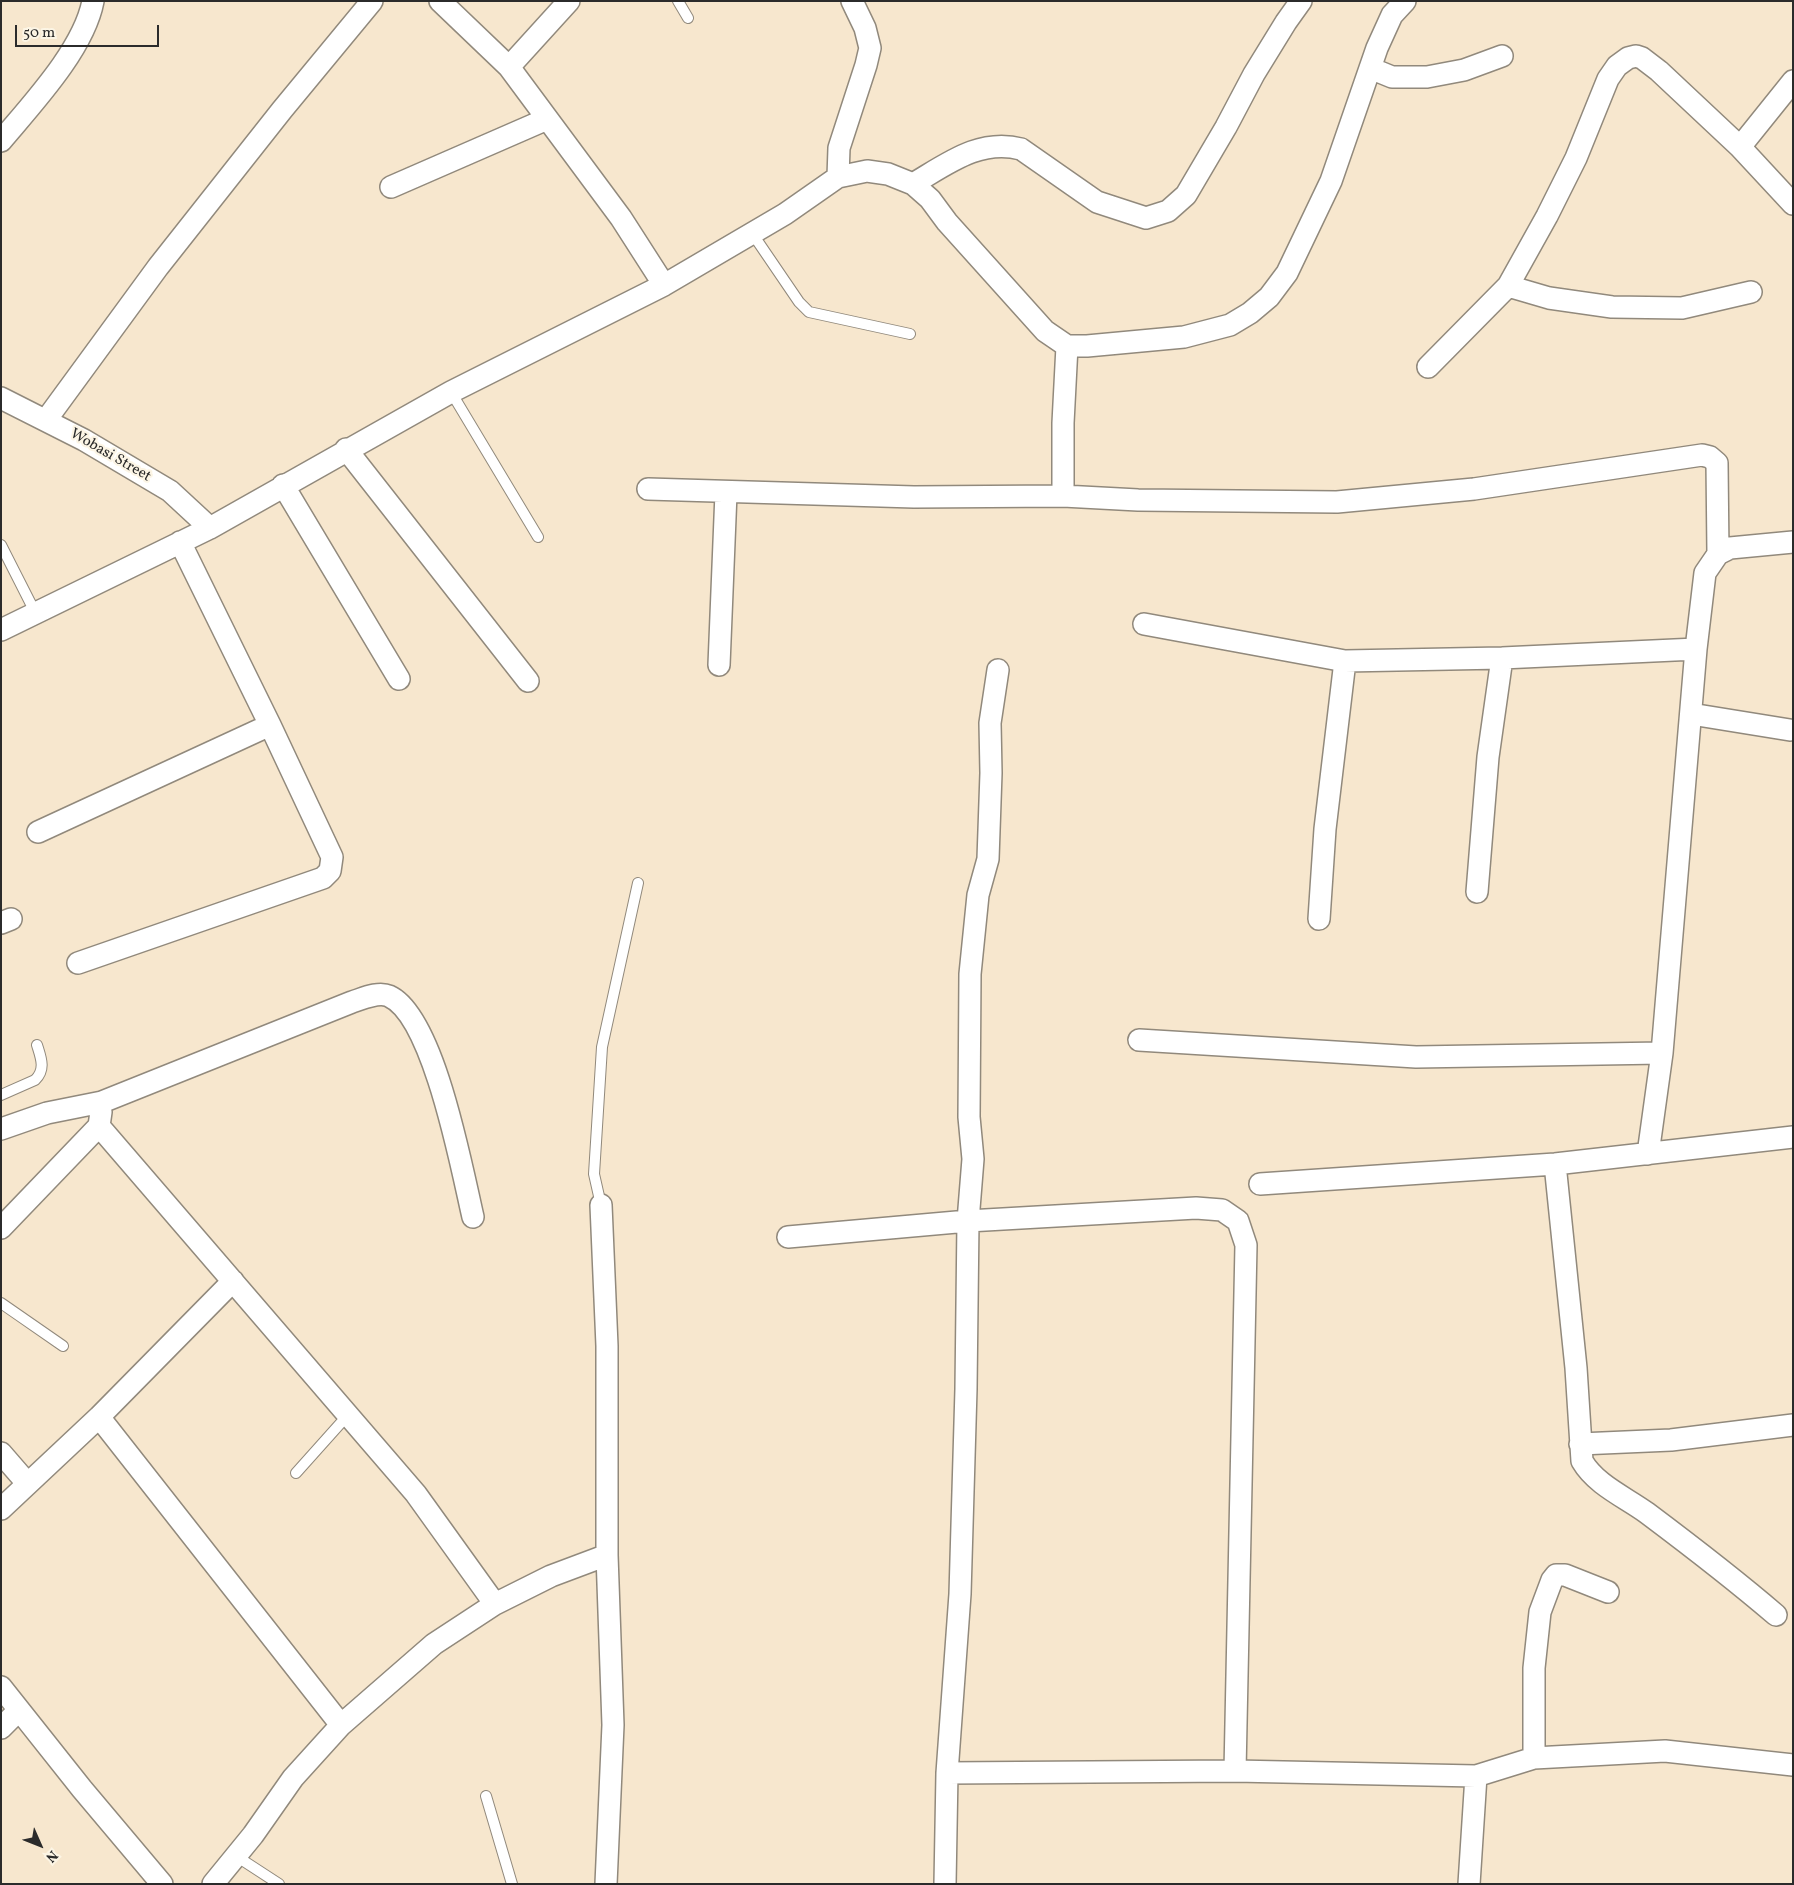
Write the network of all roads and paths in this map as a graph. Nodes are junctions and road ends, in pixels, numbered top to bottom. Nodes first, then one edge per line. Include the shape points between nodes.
1 (93, 1) edge
2 (372, 1) edge
3 (440, 1) edge
4 (569, 1) edge
5 (678, 1) edge
6 (852, 1) edge
7 (1301, 1) edge
8 (1405, 1) edge
9 (688, 18) dead end
10 (1502, 56) dead end
11 (509, 66) junction
12 (1370, 68) junction
13 (1793, 81) edge
14 (547, 118) junction
15 (1, 141) edge
16 (1740, 147) junction
17 (838, 177) junction
18 (913, 184) junction
19 (391, 187) dead end
20 (1793, 204) edge
21 (752, 233) junction
22 (664, 285) junction
23 (1508, 286) junction
24 (1751, 292) dead end
25 (910, 334) dead end
26 (1067, 346) junction
27 (1428, 367) dead end
28 (451, 392) junction
29 (1, 398) edge
30 (46, 420) junction
31 (346, 450) junction
32 (284, 485) junction
33 (648, 489) dead end
34 (726, 493) junction
35 (1063, 496) junction
36 (210, 528) junction
37 (538, 537) dead end
38 (180, 542) junction
39 (1793, 542) edge
40 (1, 545) edge
41 (1718, 554) junction
42 (35, 612) junction
43 (1144, 624) dead end
44 (1, 630) edge
45 (1696, 649) junction
46 (1502, 658) junction
47 (1345, 661) junction
48 (719, 664) dead end
49 (998, 670) dead end
50 (399, 679) dead end
51 (528, 681) dead end
52 (1691, 714) junction
53 (270, 725) junction
54 (1790, 730) dead end
55 (38, 832) dead end
56 (638, 883) dead end
57 (1477, 892) dead end
58 (1319, 918) dead end
59 (78, 963) dead end
60 (1139, 1040) dead end
61 (37, 1045) dead end
62 (1662, 1053) junction
63 (1, 1095) edge
64 (102, 1102) junction
65 (99, 1126) junction
66 (1, 1129) edge
67 (1793, 1137) edge
68 (1648, 1154) junction
69 (1555, 1164) junction
70 (1260, 1184) dead end
71 (601, 1205) joint
72 (474, 1217) dead end
73 (968, 1221) junction
74 (1, 1228) edge
75 (788, 1237) dead end
76 (233, 1281) junction
77 (1, 1303) edge
78 (63, 1346) dead end
79 (347, 1416) junction
80 (99, 1417) junction
81 (1793, 1425) edge
82 (1580, 1444) junction
83 (1, 1453) edge
84 (296, 1473) dead end
85 (27, 1483) junction
86 (1, 1509) edge
87 (606, 1555) junction
88 (1608, 1592) dead end
89 (495, 1604) junction
90 (1776, 1615) dead end
91 (1, 1687) edge
92 (19, 1710) junction
93 (341, 1725) junction
94 (1, 1728) edge
95 (1534, 1758) junction
96 (1793, 1765) edge
97 (1235, 1771) junction
98 (947, 1773) junction
99 (1476, 1776) junction
100 (486, 1796) dead end
101 (236, 1856) junction
102 (162, 1884) edge
103 (213, 1884) edge
104 (279, 1884) edge
105 (512, 1884) edge
106 (606, 1884) edge
107 (945, 1884) edge
108 (1469, 1884) edge

1 - 15 street via 75,48
2 - 30 street via 158,267
3 - 11 street
4 - 11 street
5 - 9 lane
6 - 17 street via 870,48 840,148
7 - 18 street via 1186,196 1168,212 1146,218 1097,202 1021,148 1007,145 960,155
8 - 12 street via 1392,15
10 - 12 street via 1464,70 1427,77 1392,77
11 - 14 street
12 - 26 street via 1331,181 1288,273 1269,297 1230,325 1184,337
13 - 16 street
14 - 19 street
14 - 22 street via 621,218
16 - 20 street
16 - 23 street via 1642,58 1628,58 1608,79 1576,158
17 - 18 street via 867,171 888,174
17 - 21 street
18 - 26 street via 930,199 1045,331
21 - 22 street
21 - 25 lane via 809,312
22 - 28 street
23 - 24 street via 1549,298 1612,307 1682,308
23 - 27 street
26 - 35 street
28 - 31 street
28 - 37 lane
29 - 30 street, Wobasi Street
30 - 36 street, Wobasi Street via 170,491
31 - 32 street
31 - 51 street
32 - 36 street
32 - 50 street
33 - 34 street
34 - 35 street via 914,498
34 - 48 street
35 - 41 street via 1337,502 1474,489 1702,455 1717,463
36 - 38 street
38 - 42 street
38 - 53 street
39 - 41 street via 1730,548
40 - 42 lane
41 - 45 street via 1705,573
42 - 44 street
43 - 47 street
45 - 46 street
45 - 52 street
46 - 47 street
46 - 57 street via 1488,757
47 - 58 street via 1325,829
49 - 73 street via 990,723 988,859 978,895 970,974 969,1117 973,1159
52 - 54 street
52 - 62 street
53 - 55 street
53 - 59 street via 332,857 330,871 323,878
56 - 71 lane via 602,1047 594,1174
60 - 62 street via 1416,1057
61 - 63 lane via 43,1066 40,1076
62 - 68 street
64 - 65 street
64 - 66 street via 47,1113
64 - 72 street via 352,1002 379,994 388,995 417,1025 446,1097
65 - 74 street
65 - 76 street
67 - 68 street
68 - 69 street
69 - 70 street
69 - 82 street via 1576,1368
71 - 87 street via 607,1346
73 - 75 street
73 - 97 street via 1196,1208 1222,1210 1238,1221 1246,1245
73 - 98 street via 960,1594
76 - 79 street
76 - 80 street
77 - 78 lane
79 - 84 lane
79 - 89 street via 416,1494
80 - 85 street
80 - 93 street
81 - 82 street via 1671,1440
82 - 90 street via 1582,1461 1598,1480 1714,1563
83 - 85 street
85 - 86 street
87 - 89 street via 551,1576
87 - 106 street via 613,1725
88 - 95 street via 1565,1575 1552,1580 1540,1612 1534,1668
89 - 93 street via 434,1644
91 - 92 street
92 - 94 street
92 - 102 street
93 - 101 street via 293,1778
95 - 96 street via 1665,1751
95 - 99 street
97 - 98 street
97 - 99 street
98 - 107 street
99 - 108 street
100 - 105 lane
101 - 103 street
101 - 104 lane

